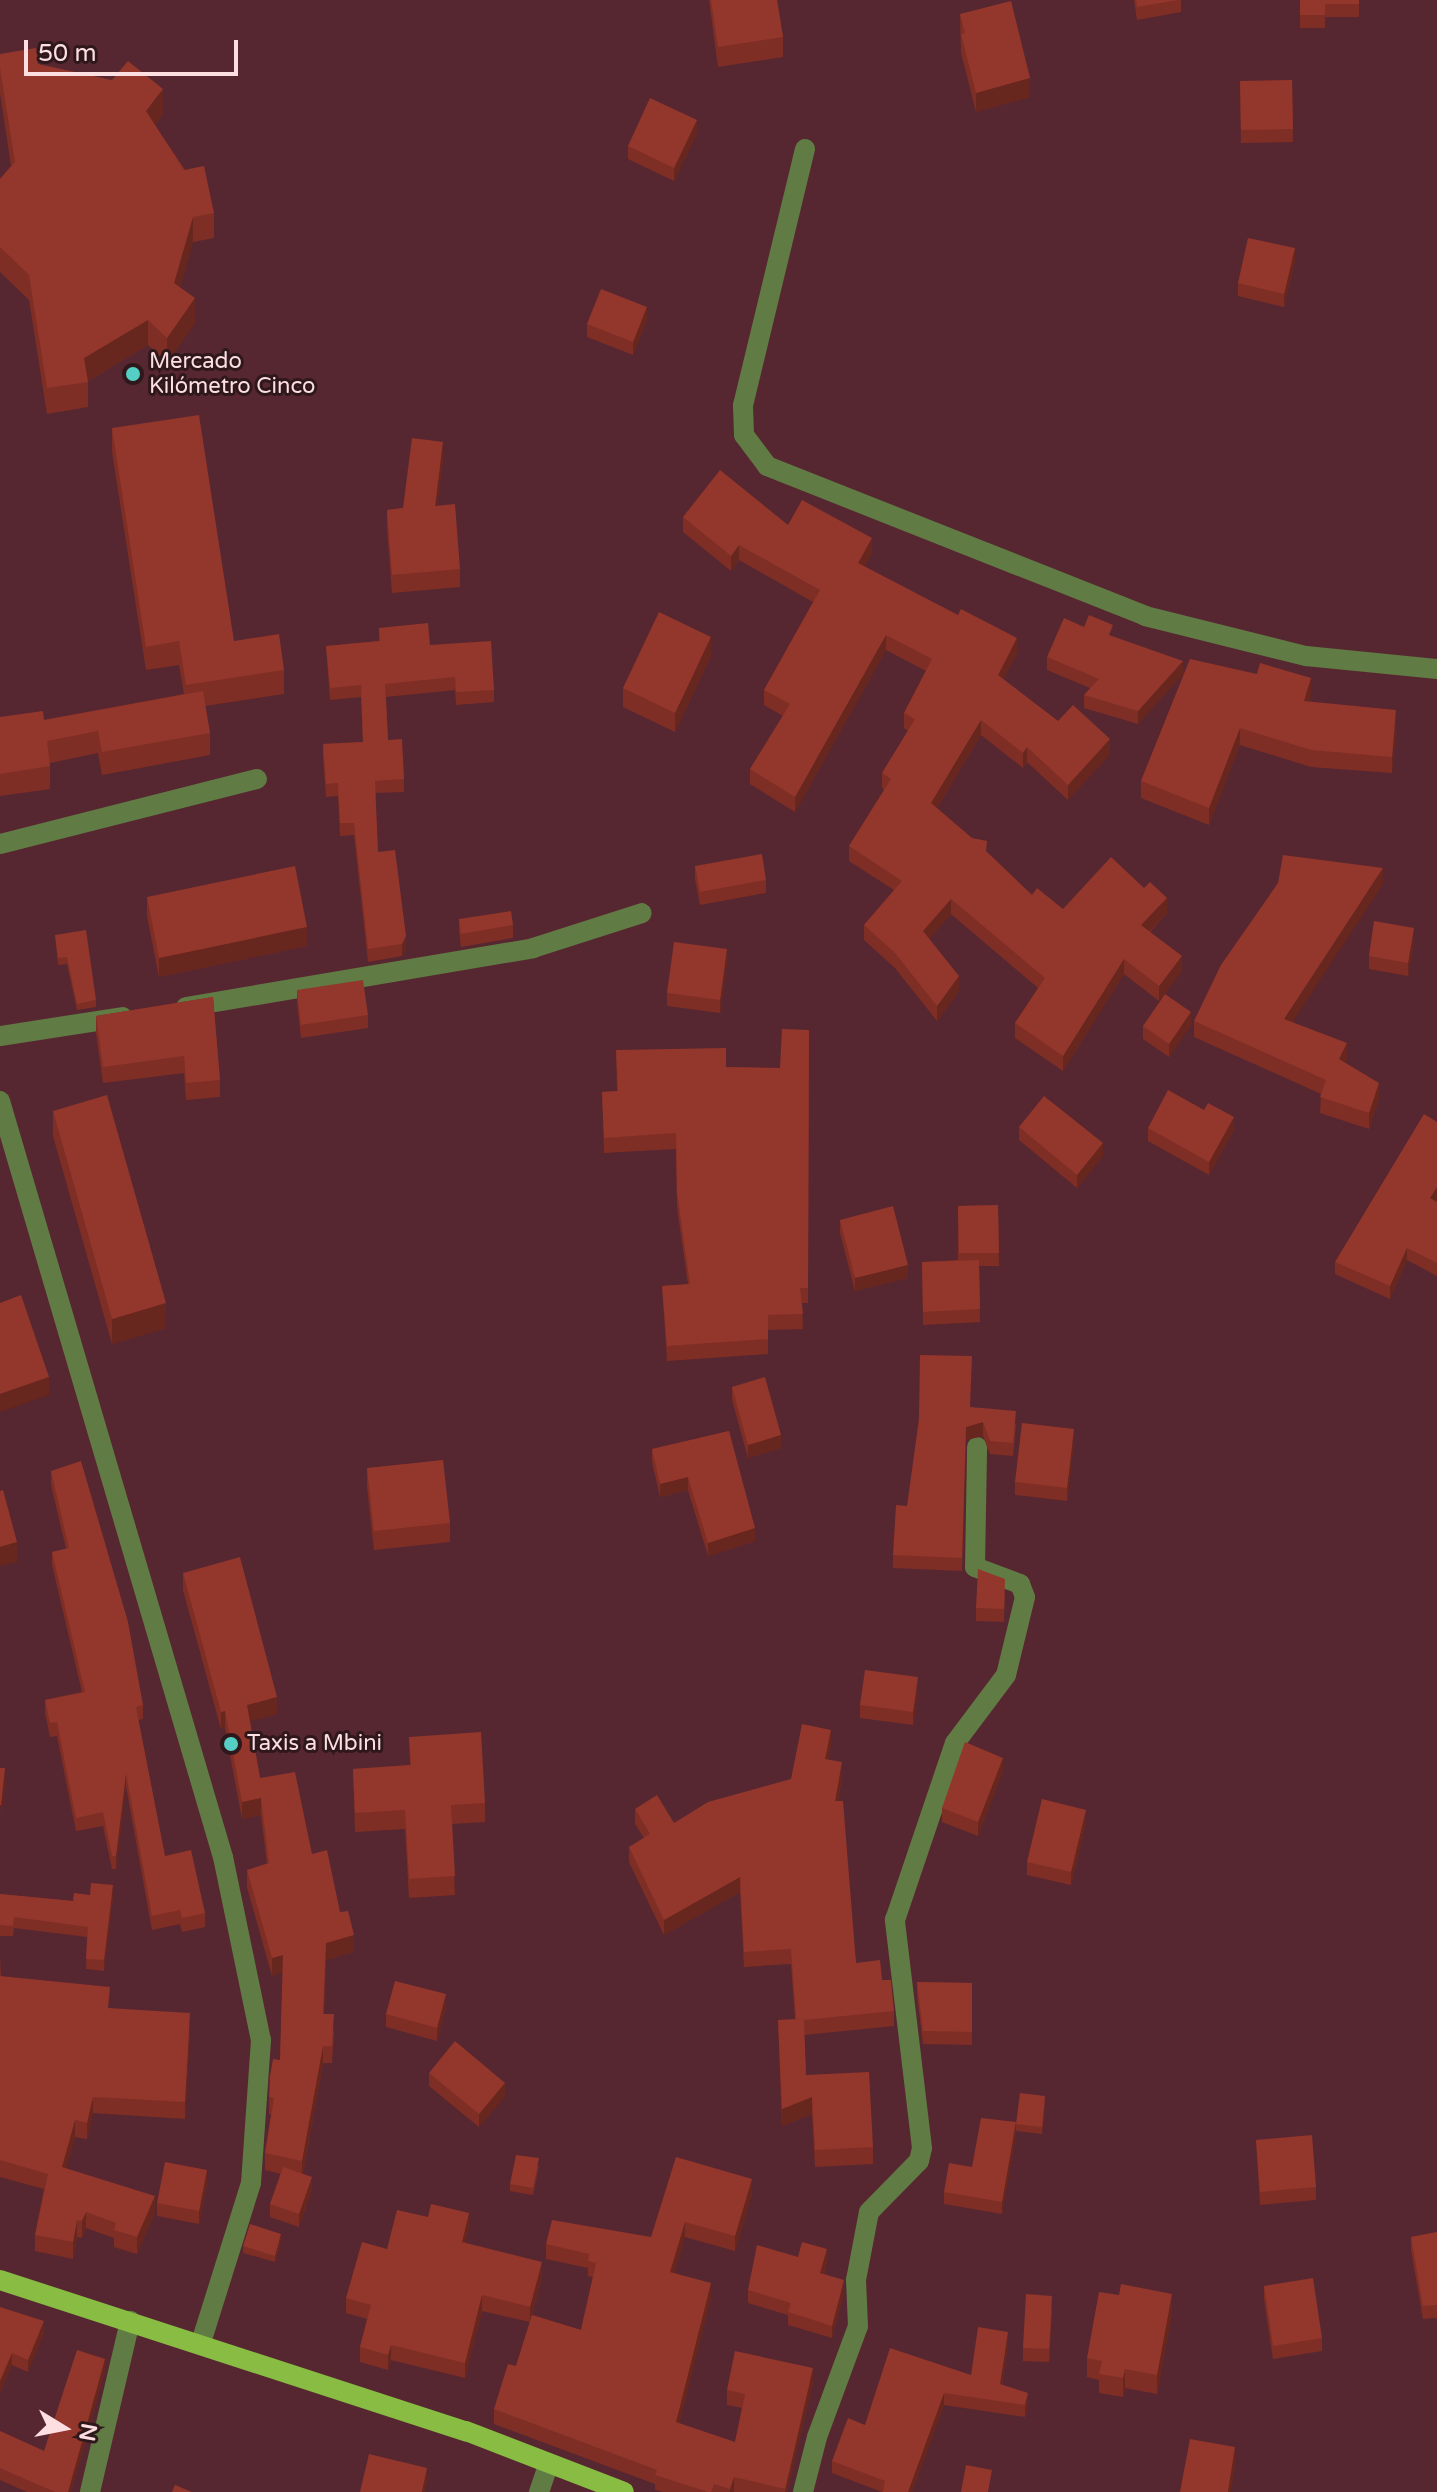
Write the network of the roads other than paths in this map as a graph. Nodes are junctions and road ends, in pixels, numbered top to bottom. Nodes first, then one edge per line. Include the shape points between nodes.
1 (805, 149) dead end
2 (1437, 669) edge
3 (257, 779) dead end
4 (0, 844) edge
5 (642, 913) dead end
6 (0, 1036) edge
7 (0, 1101) edge
8 (977, 1447) dead end
9 (0, 2280) edge
10 (130, 2321) junction
11 (201, 2343) junction
12 (548, 2466) junction
13 (90, 2492) edge
14 (539, 2492) edge
15 (624, 2492) edge
16 (803, 2492) edge

1 - 2 street via 743,406 744,435 767,466 1145,616 1306,656
3 - 4 street
5 - 6 street via 533,948
7 - 11 street via 223,1857 261,2040 251,2183
8 - 16 street via 975,1567 1020,1584 1025,1597 1006,1675 955,1743 895,1920 922,2148 919,2161 869,2212 856,2280 858,2326 817,2437
9 - 10 main road
10 - 11 main road
10 - 13 street
11 - 12 main road via 466,2431
12 - 14 street
12 - 15 main road

